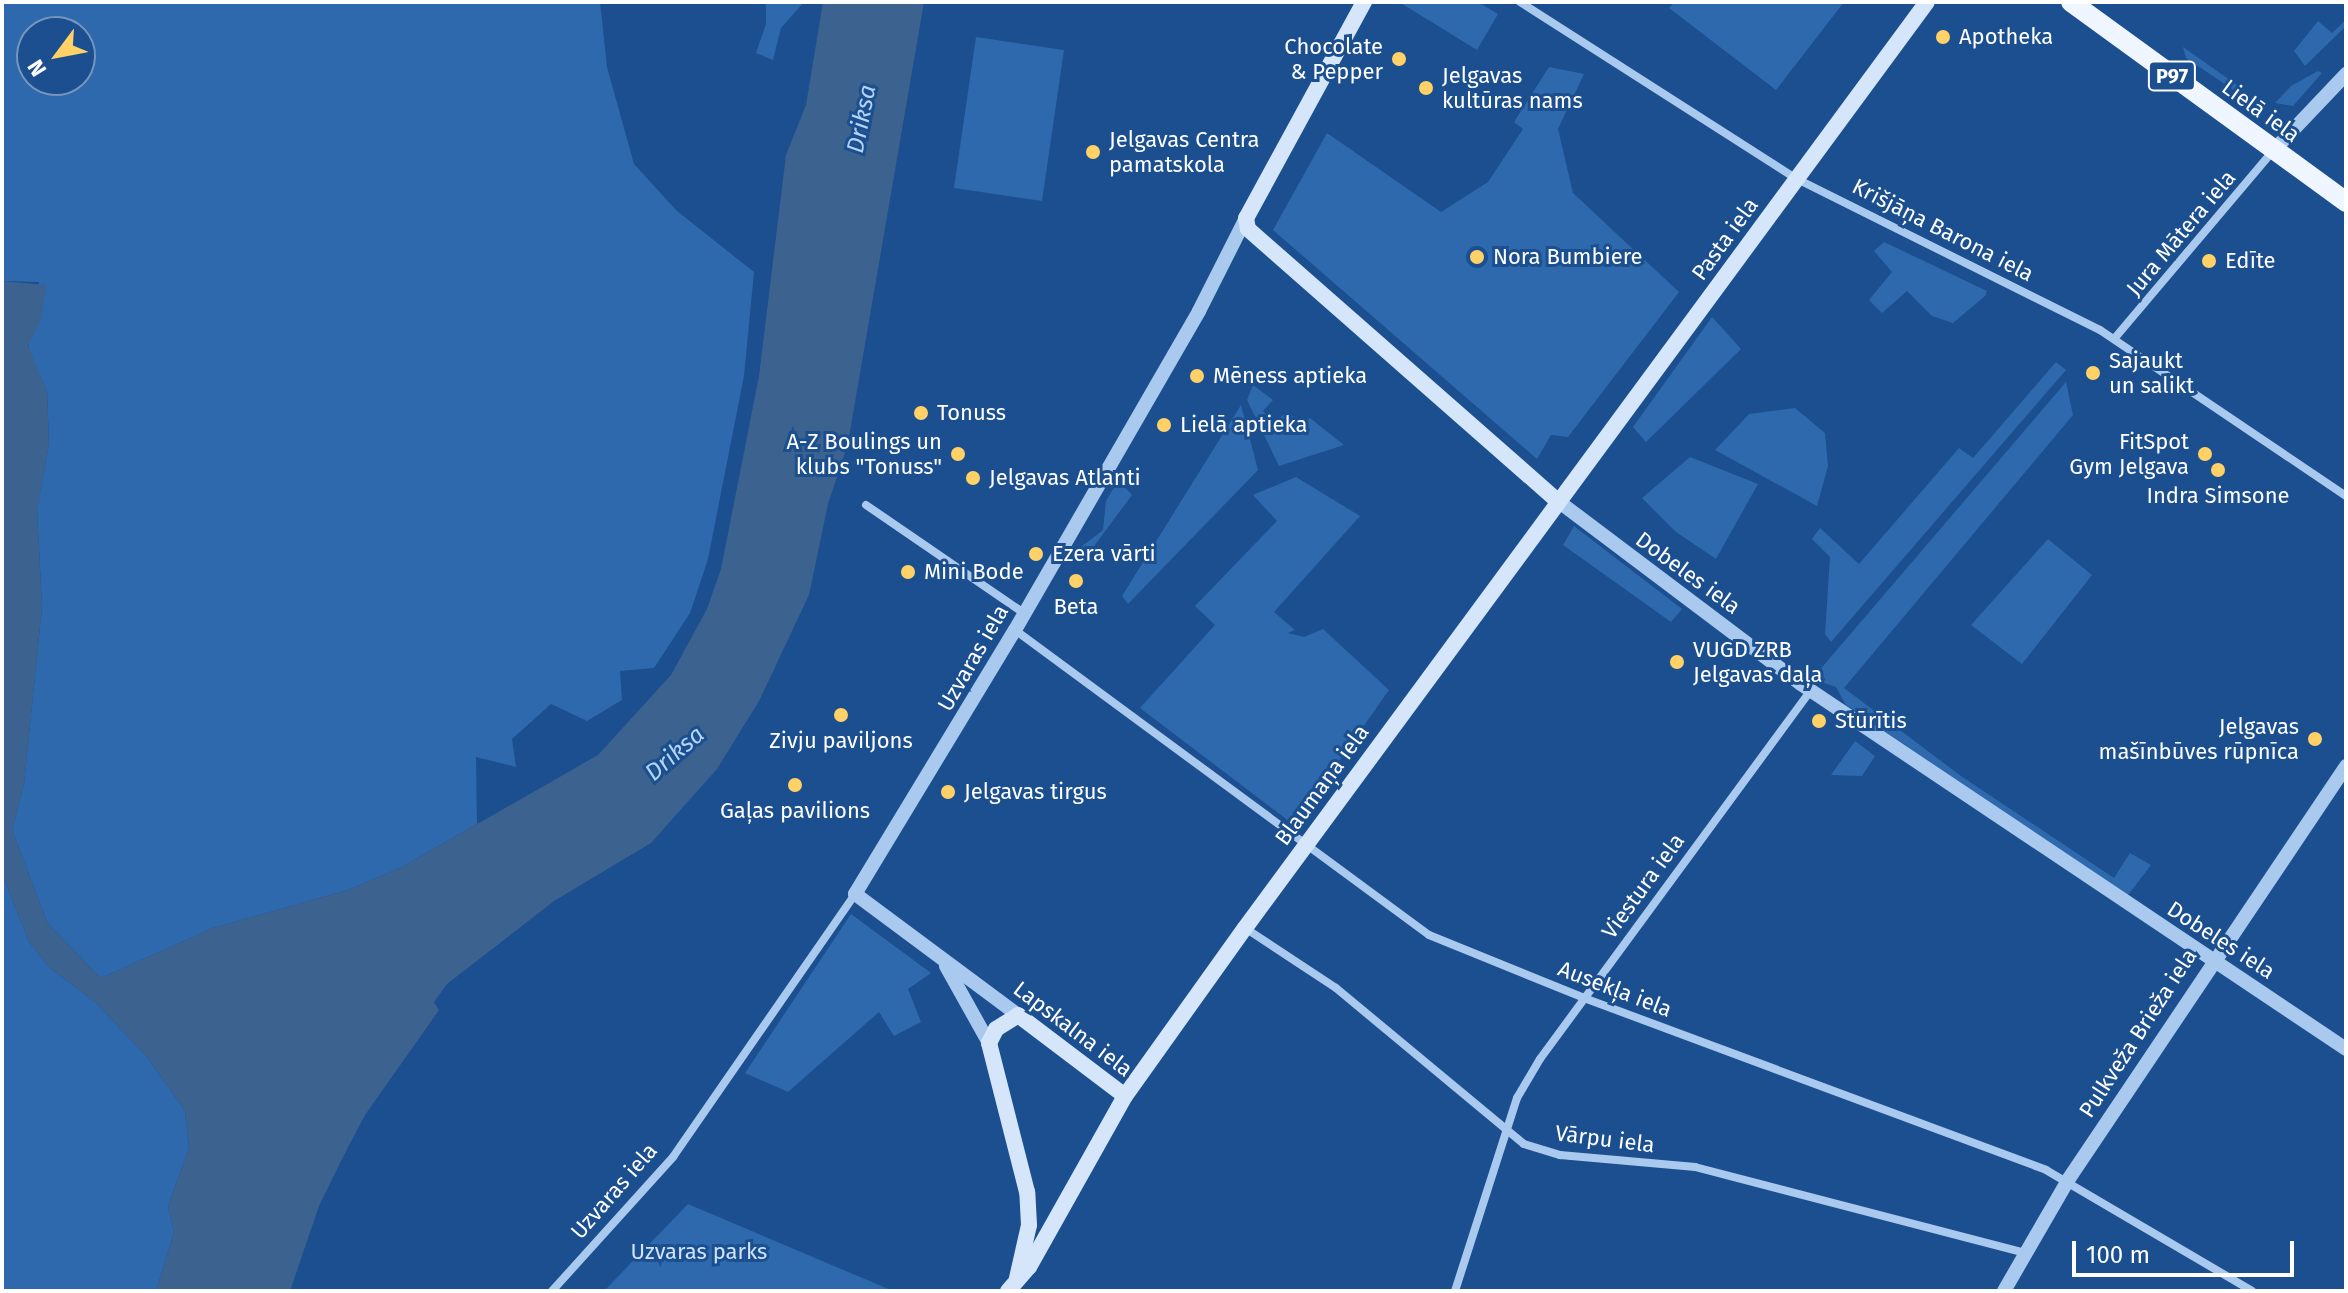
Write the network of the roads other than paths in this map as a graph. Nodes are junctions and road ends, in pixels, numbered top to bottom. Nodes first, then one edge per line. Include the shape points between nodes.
1 (1364, 2) edge
2 (1520, 2) edge
3 (1927, 2) edge
4 (2071, 2) edge
5 (2346, 74) edge
6 (2274, 150) junction
7 (1795, 178) junction
8 (2346, 202) edge
9 (1246, 218) junction
10 (2114, 339) junction
11 (2346, 496) edge
12 (1558, 501) junction
13 (866, 505) dead end
14 (1024, 613) junction
15 (1015, 630) junction
16 (1810, 691) junction
17 (2346, 766) edge
18 (1304, 847) junction
19 (855, 894) junction
20 (1245, 928) junction
21 (940, 956) junction
22 (2212, 961) junction
23 (1584, 998) junction
24 (1018, 1015) junction
25 (989, 1043) junction
26 (2346, 1049) edge
27 (1125, 1096) junction
28 (1507, 1131) junction
29 (2068, 1180) junction
30 (2025, 1253) junction
31 (1015, 1286) edge
32 (552, 1291) edge
33 (1455, 1291) edge
34 (2004, 1291) edge
35 (2252, 1291) edge

1 - 9 main road, Uzvaras iela
2 - 7 street, Krišjāņa Barona iela
3 - 7 main road, Pasta iela
4 - 6 main road, Lielā iela / P97
5 - 6 street
6 - 8 main road, Lielā iela / P97
6 - 10 street, Jura Mātera iela
7 - 10 street, Krišjāņa Barona iela
7 - 12 main road, Pasta iela
9 - 12 main road, Dobeles iela via 1262,247
9 - 14 street, Uzvaras iela via 1199,311
10 - 11 street, Krišjāņa Barona iela
12 - 16 street, Dobeles iela
12 - 18 main road, Blaumaņa iela
13 - 14 street
14 - 15 street, Uzvaras iela
15 - 18 street, Ausekļa iela
15 - 19 street, Uzvaras iela
16 - 22 street, Dobeles iela
16 - 23 street, Viestura iela
17 - 22 street, Pulkveža Brieža iela
18 - 20 main road, Blaumaņa iela
18 - 23 street, Ausekļa iela via 1429,935
19 - 21 street, Lapskalna iela
19 - 32 street, Uzvaras iela via 673,1157
20 - 27 main road, Blaumaņa iela
20 - 28 street, Vārpu iela via 1336,988
21 - 24 street, Lapskalna iela
21 - 25 street, Lapskalna iela
22 - 26 street, Dobeles iela
22 - 29 street, Pulkveža Brieža iela
23 - 28 street, Viestura iela via 1524,1085
23 - 29 street, Ausekļa iela
24 - 25 main road via 996,1029
24 - 27 main road, Lapskalna iela
25 - 31 main road, Lapskalna iela via 1027,1192 1029,1225
27 - 31 main road, Lapskalna iela
28 - 30 street, Vārpu iela via 1524,1144 1560,1155 1695,1167
28 - 33 street, Viestura iela
29 - 30 street, Pulkveža Brieža iela
29 - 35 street, Ausekļa iela
30 - 34 street, Pulkveža Brieža iela

